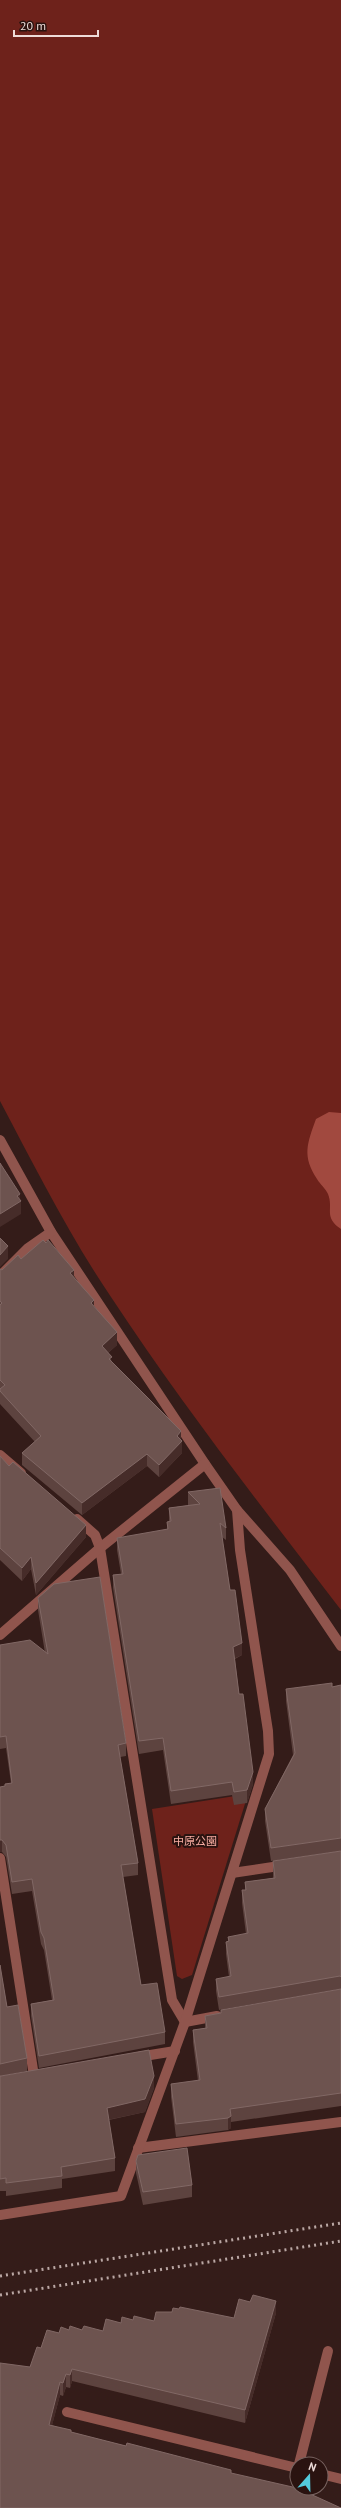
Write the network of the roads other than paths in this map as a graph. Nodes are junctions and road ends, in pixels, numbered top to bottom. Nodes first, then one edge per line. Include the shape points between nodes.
1 (0, 1140) edge
2 (51, 1232) junction
3 (0, 1276) edge
4 (0, 1455) edge
5 (205, 1464) junction
6 (30, 1480) edge
7 (237, 1510) junction
8 (72, 1515) edge
9 (100, 1548) junction
10 (0, 1635) edge
11 (341, 1646) edge
12 (0, 1858) edge
13 (294, 1864) edge
14 (232, 1873) junction
15 (224, 2015) edge
16 (185, 2022) junction
17 (175, 2051) junction
18 (128, 2059) edge
19 (21, 2078) edge
20 (341, 2122) edge
21 (138, 2148) junction
22 (0, 2215) edge
23 (328, 2351) dead end
24 (67, 2412) dead end
25 (301, 2456) edge
26 (289, 2466) edge
27 (329, 2476) edge
28 (341, 2479) edge

1 - 2 street
2 - 3 street via 28,1248
2 - 5 street
4 - 6 street
5 - 7 street
5 - 9 street
7 - 11 street via 290,1570
7 - 14 street via 240,1550 268,1731 268,1754
8 - 9 street via 96,1535
9 - 10 street
9 - 16 street via 172,2000
12 - 19 street via 38,2075
13 - 14 street
14 - 16 street
15 - 16 street
16 - 17 street
17 - 18 street
17 - 21 street
20 - 21 street
21 - 22 street via 121,2196
23 - 25 street
24 - 26 street
27 - 28 street

